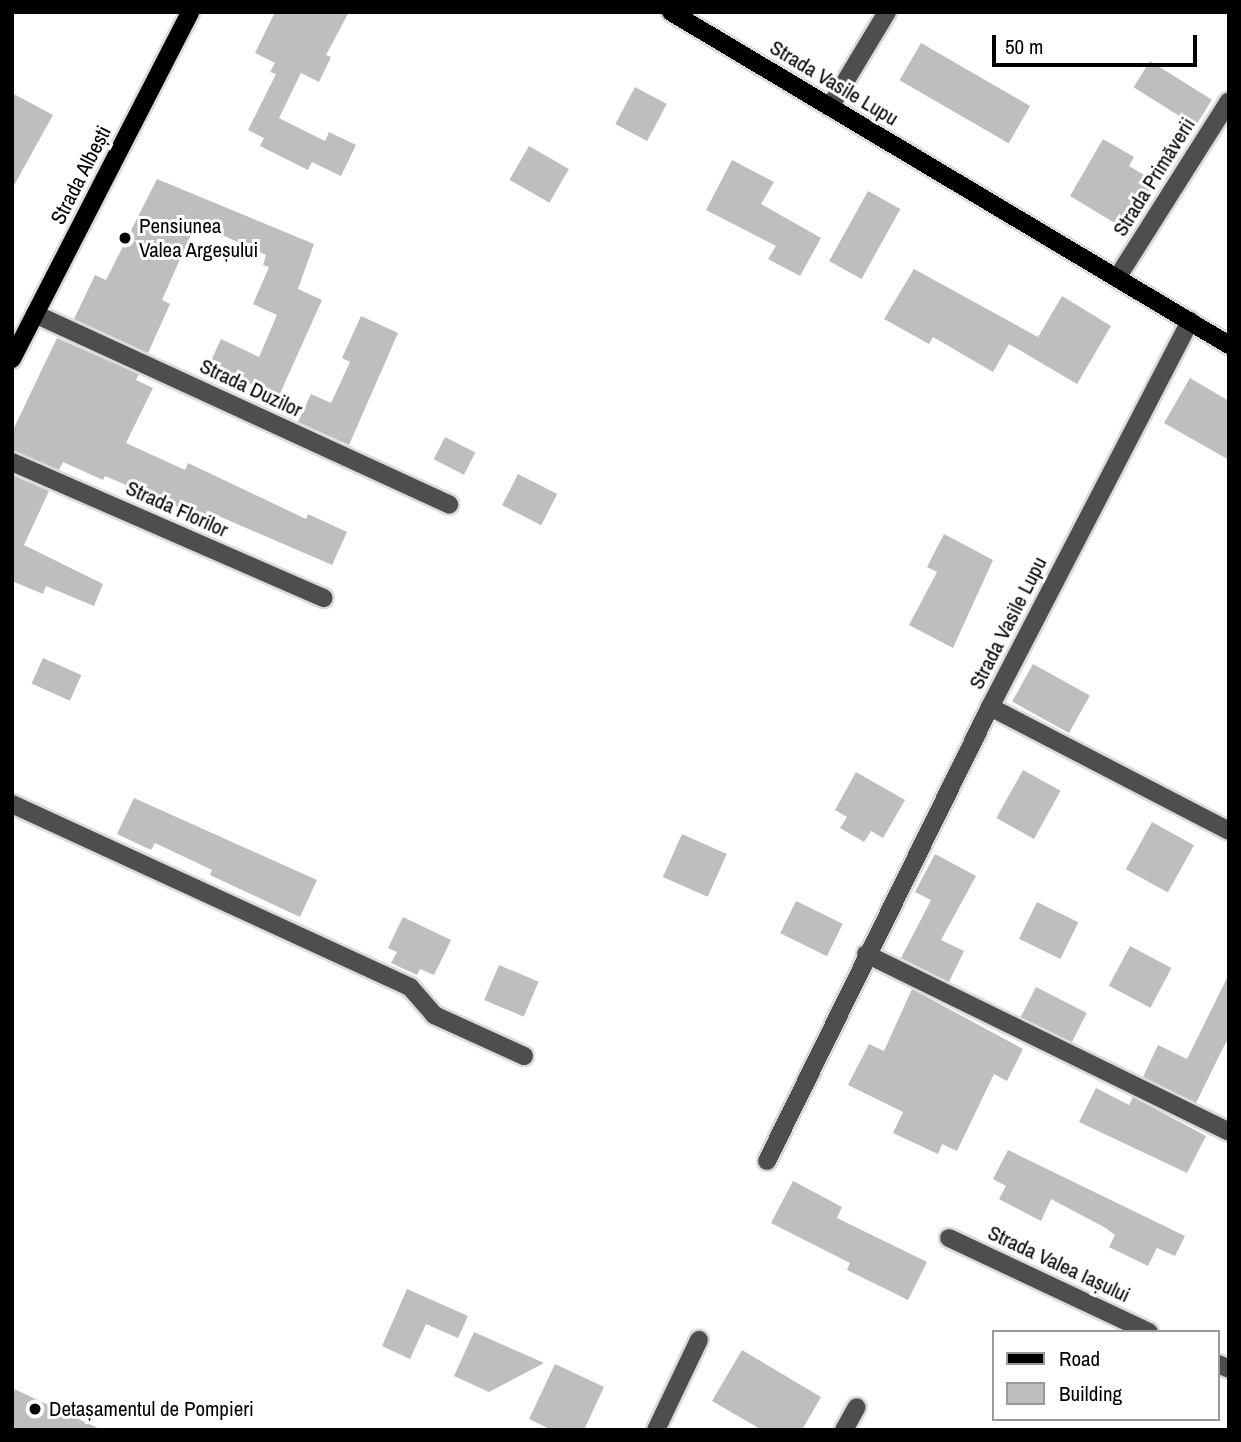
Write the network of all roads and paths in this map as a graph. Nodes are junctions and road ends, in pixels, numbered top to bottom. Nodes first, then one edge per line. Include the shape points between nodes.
1 (190, 12) edge
2 (671, 12) edge
3 (887, 12) edge
4 (1229, 101) edge
5 (830, 107) junction
6 (1117, 278) junction
7 (35, 314) junction
8 (1190, 321) junction
9 (1229, 345) edge
10 (12, 359) edge
11 (12, 462) edge
12 (449, 504) dead end
13 (324, 598) dead end
14 (990, 707) junction
15 (12, 804) edge
16 (1229, 831) edge
17 (866, 954) junction
18 (524, 1056) dead end
19 (1229, 1132) edge
20 (767, 1161) dead end
21 (949, 1238) dead end
22 (1145, 1330) edge
23 (699, 1340) dead end
24 (857, 1407) dead end
25 (656, 1430) edge
26 (844, 1430) edge

1 - 7 main road, Strada Albești
2 - 5 main road, Strada Vasile Lupu
3 - 5 street
4 - 6 street, Strada Primăverii
5 - 6 main road, Strada Vasile Lupu
6 - 8 main road, Strada Vasile Lupu
7 - 10 main road, Strada Albești
7 - 12 street, Strada Duzilor
8 - 9 main road, Strada Vasile Lupu
8 - 14 street, Strada Vasile Lupu
11 - 13 street, Strada Florilor
14 - 16 street, Strada Vasile Lupu
14 - 17 street
15 - 18 street via 410,987 434,1015
17 - 19 street
17 - 20 street
21 - 22 street, Strada Valea Iașului
23 - 25 street
24 - 26 street

